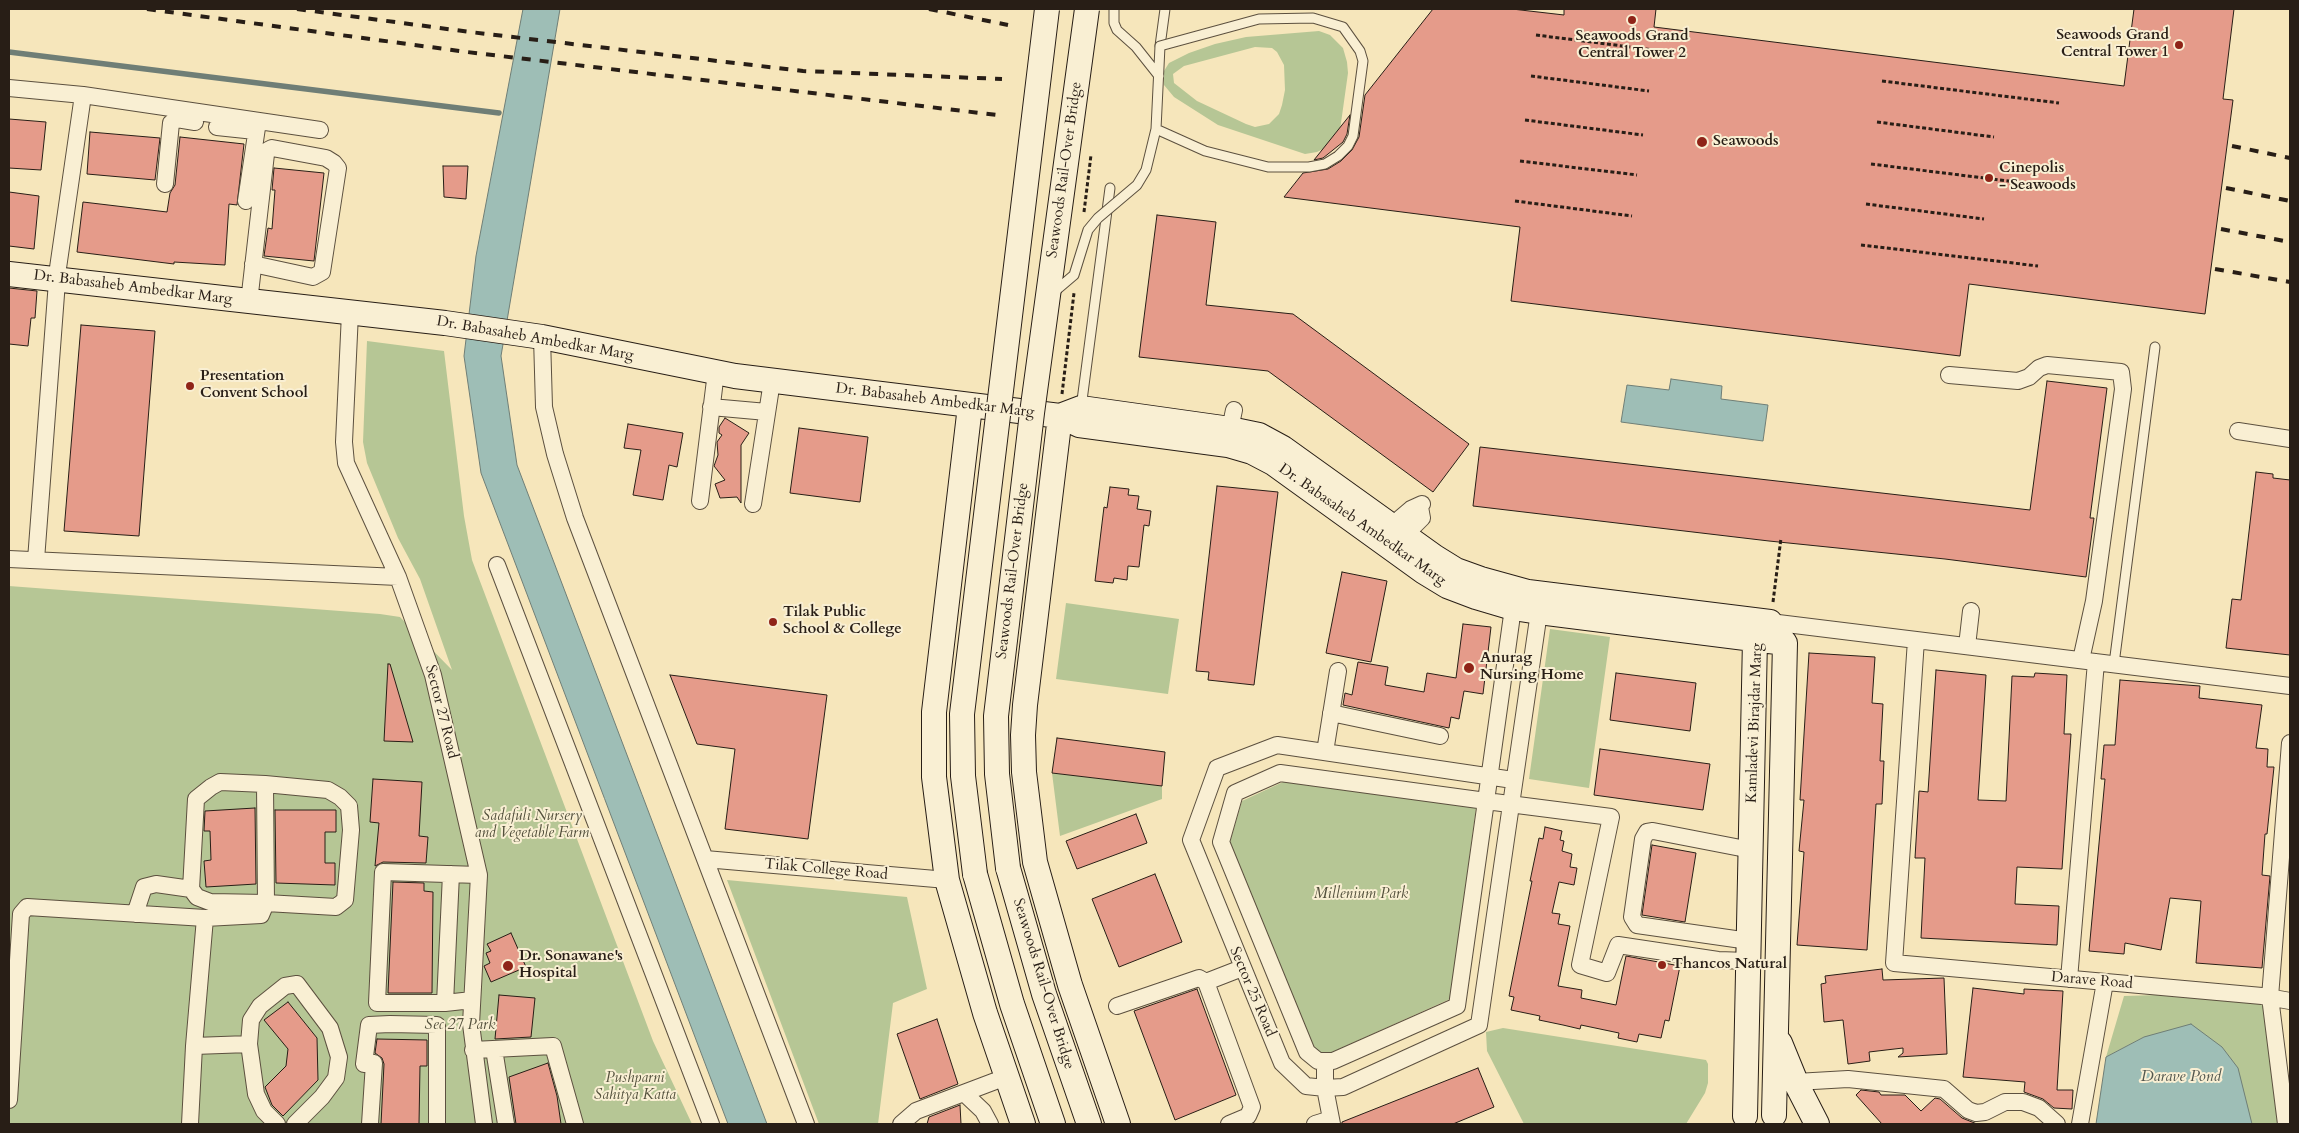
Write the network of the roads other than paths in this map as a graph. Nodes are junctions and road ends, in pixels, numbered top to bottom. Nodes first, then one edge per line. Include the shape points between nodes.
1 (1047, 9) edge
2 (1087, 9) edge
3 (1114, 9) edge
4 (1165, 9) edge
5 (1160, 46) junction
6 (1159, 76) junction
7 (9, 88) edge
8 (83, 96) junction
9 (192, 116) junction
10 (237, 124) junction
11 (258, 126) junction
12 (1156, 129) junction
13 (320, 130) dead end
14 (165, 184) dead end
15 (1110, 188) dead end
16 (246, 201) dead end
17 (253, 264) junction
18 (9, 274) edge
19 (57, 279) junction
20 (1048, 297) junction
21 (249, 302) junction
22 (350, 313) junction
23 (537, 337) junction
24 (2155, 347) dead end
25 (716, 372) junction
26 (1949, 375) dead end
27 (772, 381) junction
28 (970, 406) junction
29 (711, 407) junction
30 (1081, 408) junction
31 (767, 412) junction
32 (1060, 416) junction
33 (2238, 431) dead end
34 (2290, 439) edge
35 (700, 501) dead end
36 (753, 504) dead end
37 (1421, 506) dead end
38 (1398, 530) junction
39 (9, 559) edge
40 (36, 560) junction
41 (497, 565) dead end
42 (398, 577) junction
43 (1526, 604) junction
44 (1971, 611) dead end
45 (1801, 626) junction
46 (1763, 631) junction
47 (1916, 640) junction
48 (1785, 643) junction
49 (1967, 646) junction
50 (2088, 661) junction
51 (2114, 664) junction
52 (1338, 671) dead end
53 (2290, 686) edge
54 (1332, 713) junction
55 (1440, 736) dead end
56 (2290, 744) edge
57 (1326, 752) junction
58 (1489, 776) junction
59 (1513, 780) junction
60 (265, 784) junction
61 (2288, 789) edge
62 (1486, 801) junction
63 (1511, 804) junction
64 (1201, 812) junction
65 (1227, 820) junction
66 (1751, 850) junction
67 (705, 859) junction
68 (451, 874) junction
69 (479, 875) junction
70 (947, 880) junction
71 (191, 888) junction
72 (266, 903) junction
73 (135, 914) junction
74 (205, 918) junction
75 (1749, 951) junction
76 (1242, 968) junction
77 (2069, 979) junction
78 (1206, 982) junction
79 (2105, 982) junction
80 (2270, 997) junction
81 (472, 1000) junction
82 (2290, 1001) edge
83 (445, 1003) junction
84 (1117, 1006) dead end
85 (1457, 1006) junction
86 (1478, 1025) junction
87 (1776, 1032) junction
88 (249, 1044) junction
89 (194, 1046) junction
90 (494, 1049) junction
91 (473, 1050) junction
92 (1325, 1061) junction
93 (1006, 1077) junction
94 (1796, 1082) junction
95 (1325, 1088) junction
96 (964, 1093) junction
97 (9, 1100) edge
98 (1738, 1120) edge
99 (1781, 1120) edge
100 (1332, 1122) edge
101 (190, 1124) edge
102 (277, 1124) edge
103 (295, 1124) edge
104 (370, 1124) edge
105 (437, 1124) edge
106 (484, 1124) edge
107 (506, 1124) edge
108 (575, 1124) edge
109 (711, 1124) edge
110 (806, 1124) edge
111 (901, 1124) edge
112 (990, 1124) edge
113 (1022, 1124) edge
114 (1053, 1124) edge
115 (1089, 1124) edge
116 (1118, 1124) edge
117 (1228, 1124) edge
118 (1315, 1124) edge
119 (1817, 1124) edge
120 (2057, 1124) edge
121 (2080, 1124) edge
122 (2286, 1124) edge

1 - 114 main road, bridge via 962,714 963,783 975,874 1012,1004
2 - 20 main road, Seawoods Rail-Over Bridge, bridge
3 - 6 lane, bridge via 1117,30 1136,47
4 - 5 lane
5 - 6 lane, bridge
5 - 12 lane, bridge via 1259,19 1313,18 1343,27 1353,38 1363,61 1353,136 1338,156 1325,164 1268,167 1205,150
6 - 12 lane, bridge
7 - 8 street
8 - 9 street
8 - 19 street
9 - 10 street
9 - 10 street via 213,126
9 - 14 street via 170,123
10 - 11 street
11 - 13 street
11 - 16 street
12 - 20 lane, bridge via 1146,170 1137,185 1088,230 1074,275
15 - 30 lane
17 - 17 street via 268,150 272,148 326,158 334,163 338,168 322,272 313,277
17 - 21 street
18 - 19 main road, Dr. Babasaheb Ambedkar Marg
19 - 21 main road, Dr. Babasaheb Ambedkar Marg
19 - 40 street
20 - 115 main road, Seawoods Rail-Over Bridge, bridge via 996,716 997,784 1008,868 1044,994
21 - 22 main road, Dr. Babasaheb Ambedkar Marg
22 - 23 main road, Dr. Babasaheb Ambedkar Marg
22 - 42 street, Sector 27 Road via 344,442 346,464
23 - 25 main road, Dr. Babasaheb Ambedkar Marg
23 - 67 street via 544,407 575,518
24 - 51 lane
25 - 27 main road, Dr. Babasaheb Ambedkar Marg
25 - 29 street
26 - 50 street via 2018,381 2047,365 2121,372 2123,389
27 - 28 main road, Dr. Babasaheb Ambedkar Marg
27 - 31 street
28 - 32 main road, Dr. Babasaheb Ambedkar Marg
28 - 70 main road via 933,734 936,799
29 - 31 street
29 - 35 street
30 - 32 main road, Dr. Babasaheb Ambedkar Marg
30 - 38 main road, Dr. Babasaheb Ambedkar Marg via 1232,420 1284,448
31 - 36 street
32 - 43 main road, Dr. Babasaheb Ambedkar Marg via 1079,425 1228,445 1252,452 1273,463 1447,586 1476,597
32 - 116 main road via 1025,705 1024,772 1038,871 1070,985
33 - 34 street
37 - 38 street via 1411,509
38 - 43 main road, Dr. Babasaheb Ambedkar Marg via 1456,570
39 - 40 street
40 - 42 street
41 - 109 street
42 - 69 street, Sector 27 Road via 433,676
43 - 46 main road, Dr. Babasaheb Ambedkar Marg
43 - 58 street
43 - 59 street
44 - 49 street
45 - 46 street
45 - 47 street
45 - 48 street
46 - 48 main road, Kamladevi Birajdar Marg
46 - 66 main road, Kamladevi Birajdar Marg
47 - 49 street
47 - 77 street, Darave Road via 1894,964
48 - 87 main road, Kamladevi Birajdar Marg
49 - 50 street
50 - 51 street
50 - 77 street
51 - 53 street
52 - 54 street
54 - 55 street
54 - 57 street
56 - 61 street
57 - 58 street, Sector 25 Road
57 - 64 street, Sector 25 Road via 1277,745 1217,768
58 - 59 street, Sector 25 Road
58 - 62 street
59 - 63 street
60 - 71 street via 220,782 196,799
60 - 72 street
60 - 72 street via 328,790 340,796 349,806 351,830 345,900 336,907
61 - 80 street
62 - 63 street, Sector 25 Road
62 - 65 street, Sector 25 Road via 1280,773 1235,793
62 - 85 street
63 - 75 street, Sector 25 Road via 1611,817 1580,965 1607,973 1618,945 1718,960
63 - 86 street
64 - 65 street
64 - 76 street, Sector 25 Road via 1191,840
65 - 92 street, Sector 25 Road via 1221,842 1307,1052 1318,1061
66 - 75 main road, Kamladevi Birajdar Marg
66 - 75 street via 1647,832 1643,839 1632,917 1636,925
67 - 70 street, Tilak College Road
67 - 110 street
68 - 69 street
68 - 83 street
68 - 83 street via 383,872 376,1003
69 - 81 street, Sector 27 Road
70 - 93 main road via 970,966
71 - 72 street via 197,897 210,902
71 - 73 street via 156,884 144,887
72 - 74 street via 261,915
73 - 74 street
73 - 97 street via 27,907 21,914
74 - 89 street
75 - 98 main road, Kamladevi Birajdar Marg
76 - 78 street
76 - 95 street, Sector 25 Road via 1282,1063 1306,1086
77 - 79 street, Darave Road
78 - 84 street via 1199,978
78 - 117 street via 1252,1107 1248,1116
79 - 80 street, Darave Road
79 - 121 street
80 - 82 street, Darave Road
80 - 122 street
81 - 83 street
81 - 91 street, Sector 27 Road
85 - 86 street
85 - 92 street via 1333,1061
86 - 95 street, Sector 25 Road via 1343,1087
87 - 94 main road
87 - 99 main road, Kamladevi Birajdar Marg
88 - 89 street
88 - 102 street via 256,1094 264,1111
88 - 103 street via 252,1020 260,1006 285,986 297,984 330,1028 339,1057 336,1078
89 - 101 street
90 - 91 street
90 - 107 street
90 - 108 street via 553,1046
91 - 106 street, Sector 27 Road
92 - 95 street
93 - 96 street
93 - 113 main road
94 - 119 main road
94 - 120 street via 1848,1079 1944,1089 1976,1113 2005,1102 2023,1102 2039,1108
95 - 100 street
96 - 111 street via 916,1111
96 - 112 street via 983,1111
98 - 99 main road via 1760,1113
100 - 118 street
104 - 105 street via 374,1063 364,1064 369,1025 390,1024 437,1025

